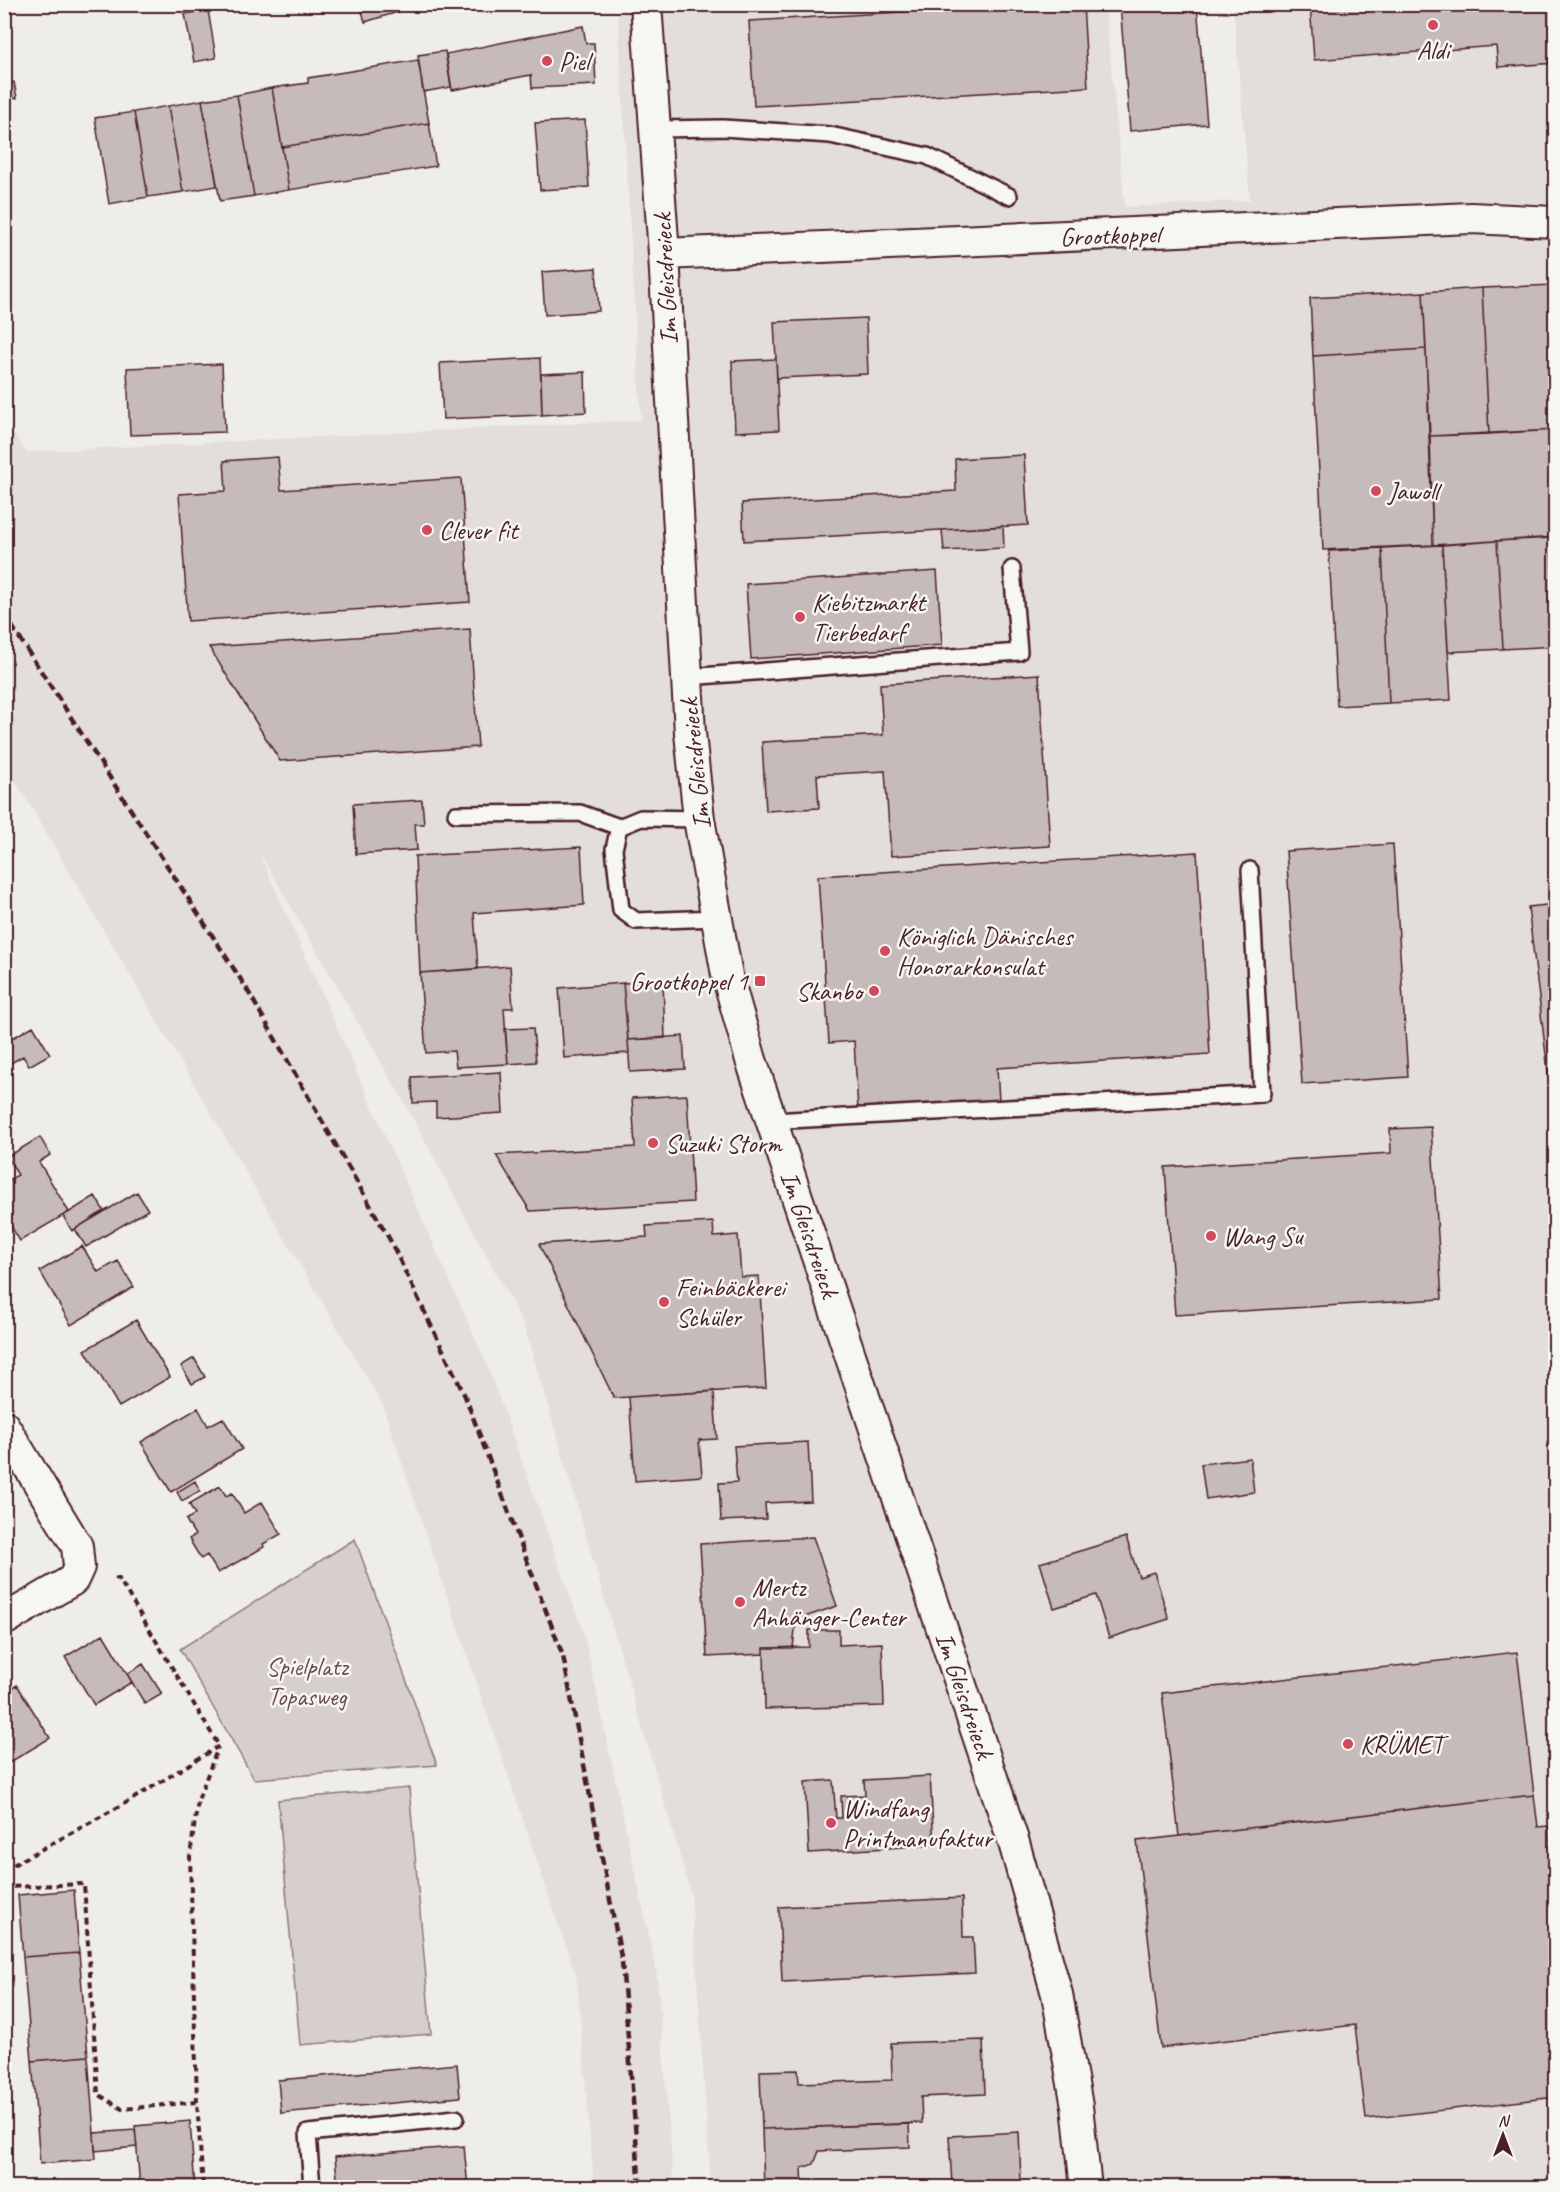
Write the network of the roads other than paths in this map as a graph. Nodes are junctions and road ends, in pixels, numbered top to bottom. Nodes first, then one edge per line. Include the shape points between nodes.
1 (646, 4) edge
2 (655, 129) junction
3 (1009, 196) dead end
4 (1556, 222) edge
5 (664, 254) junction
6 (1012, 569) dead end
7 (687, 677) junction
8 (456, 814) dead end
9 (699, 819) junction
10 (620, 827) junction
11 (1250, 870) dead end
12 (717, 918) junction
13 (772, 1121) junction
14 (4, 1426) edge
15 (4, 1620) edge
16 (456, 2118) dead end
17 (312, 2187) edge
18 (1086, 2187) edge

1 - 2 street, Im Gleisdreieck
2 - 3 lane via 723,128 831,135 927,156
2 - 5 street, Im Gleisdreieck
4 - 5 street, Grootkoppel via 1471,218
5 - 7 street, Im Gleisdreieck
6 - 7 lane via 1019,652
7 - 9 street, Im Gleisdreieck
8 - 10 lane via 580,813
9 - 10 lane via 641,818
9 - 12 street, Im Gleisdreieck
10 - 12 lane via 614,849 621,910 636,921
11 - 13 lane via 1262,1094
12 - 13 street, Im Gleisdreieck via 727,975
13 - 18 street, Im Gleisdreieck via 1014,1843 1057,1994 1077,2106
14 - 15 street via 77,1546 80,1567 73,1580
16 - 17 lane via 308,2133

